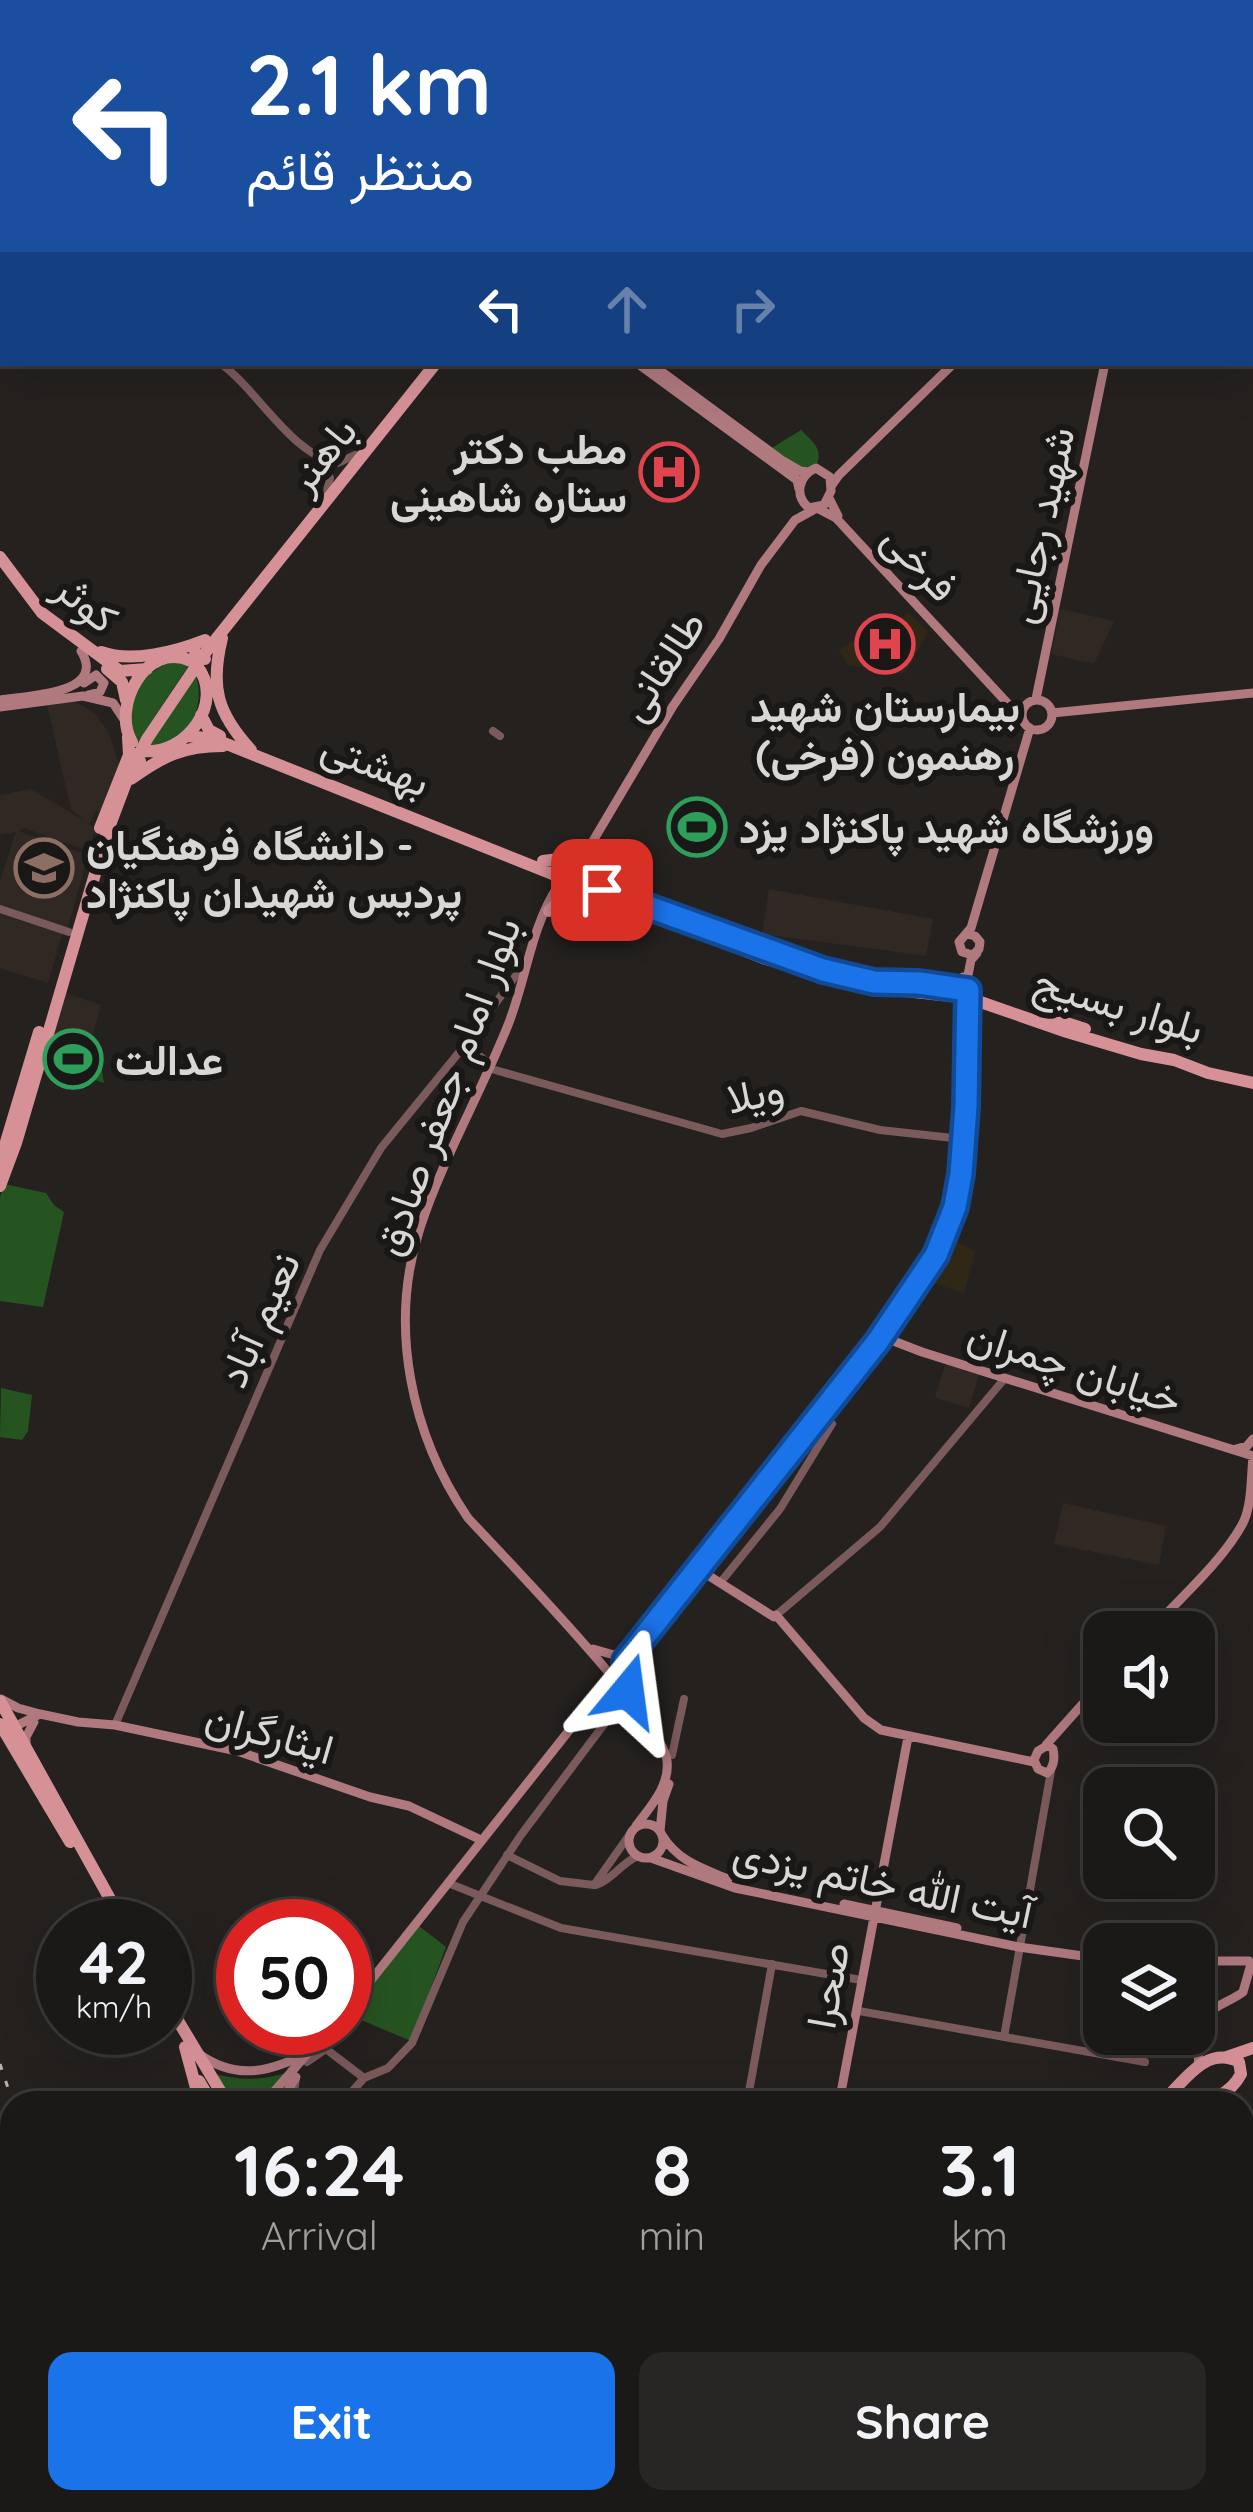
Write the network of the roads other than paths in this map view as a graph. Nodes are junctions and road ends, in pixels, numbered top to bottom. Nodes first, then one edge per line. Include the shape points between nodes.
1 (224, 366) edge
2 (429, 366) edge
3 (430, 366) edge
4 (641, 366) edge
5 (654, 366) edge
6 (949, 366) edge
7 (949, 366) edge
8 (1104, 366) edge
9 (355, 455) junction
10 (316, 456) junction
11 (824, 472) junction
12 (832, 485) junction
13 (327, 491) junction
14 (804, 495) junction
15 (829, 498) junction
16 (0, 561) edge
17 (255, 585) junction
18 (222, 638) junction
19 (82, 648) junction
20 (197, 658) junction
21 (147, 668) junction
22 (125, 677) junction
23 (65, 689) junction
24 (1253, 693) edge
25 (83, 697) junction
26 (1036, 699) junction
27 (126, 700) junction
28 (0, 703) edge
29 (1052, 713) junction
30 (201, 715) junction
31 (123, 719) junction
32 (1027, 721) junction
33 (206, 733) junction
34 (188, 736) junction
35 (231, 747) junction
36 (138, 750) junction
37 (251, 750) junction
38 (131, 779) junction
39 (105, 827) junction
40 (465, 837) junction
41 (570, 878) junction
42 (0, 910) edge
43 (69, 932) junction
44 (972, 936) junction
45 (962, 952) junction
46 (976, 952) junction
47 (517, 974) dead end
48 (966, 994) junction
49 (465, 1045) junction
50 (493, 1067) junction
51 (1240, 1077) edge
52 (13, 1130) junction
53 (962, 1139) junction
54 (0, 1147) edge
55 (0, 1163) edge
56 (0, 1186) edge
57 (946, 1225) junction
58 (883, 1336) junction
59 (1005, 1378) junction
60 (832, 1424) dead end
61 (1253, 1439) edge
62 (1236, 1450) junction
63 (1253, 1455) edge
64 (1252, 1469) edge
65 (696, 1568) junction
66 (720, 1583) junction
67 (1168, 1611) edge
68 (775, 1616) junction
69 (633, 1647) junction
70 (593, 1653) junction
71 (625, 1661) junction
72 (612, 1675) junction
73 (598, 1692) junction
74 (626, 1695) junction
75 (0, 1699) edge
76 (1083, 1703) edge
77 (37, 1718) junction
78 (115, 1725) junction
79 (10, 1736) edge
80 (665, 1736) junction
81 (908, 1737) junction
82 (1050, 1749) junction
83 (672, 1755) junction
84 (1041, 1764) junction
85 (658, 1802) junction
86 (633, 1830) junction
87 (661, 1833) junction
88 (474, 1836) junction
89 (616, 1854) junction
90 (507, 1855) junction
91 (651, 1858) junction
92 (632, 1859) junction
93 (676, 1860) junction
94 (448, 1883) junction
95 (594, 1885) junction
96 (479, 1897) junction
97 (105, 1899) edge
98 (873, 1916) junction
99 (1019, 1944) junction
100 (1083, 1953) edge
101 (1249, 1957) edge
102 (1215, 1958) edge
103 (772, 1964) junction
104 (372, 1975) edge
105 (372, 1978) edge
106 (861, 1980) junction
107 (1253, 1982) edge
108 (857, 2011) junction
109 (1004, 2037) junction
110 (192, 2047) edge
111 (192, 2053) edge
112 (190, 2055) edge
113 (1252, 2055) edge
114 (309, 2056) junction
115 (1220, 2057) junction
116 (1145, 2062) dead end
117 (1193, 2071) junction
118 (296, 2078) junction
119 (364, 2078) junction
120 (1239, 2078) junction
121 (208, 2091) edge
122 (211, 2091) edge
123 (276, 2091) edge
124 (287, 2091) edge
125 (295, 2091) edge
126 (353, 2091) edge
127 (749, 2091) edge
128 (843, 2091) edge
129 (1173, 2091) edge
130 (1229, 2091) edge

1 - 10 street
2 - 9 main road, باهنر
3 - 17 main road, باهنر
4 - 14 main road
5 - 14 main road
6 - 11 main road via 842,470
7 - 12 main road
8 - 26 main road, شهید رجایی
9 - 10 street via 338,463
9 - 13 main road, باهنر
10 - 13 street via 328,470
11 - 12 main road
11 - 14 main road via 817,469
12 - 15 main road
13 - 17 main road, باهنر
14 - 15 main road, طالقانی via 824,505
14 - 32 main road, فرخی via 836,518
14 - 41 main road, طالقانی
15 - 32 main road, فرخی
16 - 19 main road, کوثر
17 - 18 main road
17 - 20 main road
17 - 39 main road via 164,704
18 - 20 main road
18 - 37 main road via 219,698
19 - 20 main road via 134,657 190,646
19 - 22 main road, کوثر
19 - 23 main road via 85,673
20 - 21 main road via 161,659
20 - 30 main road via 207,692
21 - 22 main road, کوثر
21 - 27 main road
22 - 27 main road, کوثر
23 - 25 main road via 100,676 104,688
23 - 28 main road
24 - 29 main road
25 - 28 main road
25 - 31 main road via 113,703
26 - 29 main road
26 - 32 main road via 1028,702
27 - 31 main road
29 - 32 main road via 1047,726
30 - 33 main road
30 - 34 main road
31 - 36 main road
32 - 44 main road
33 - 34 main road, بهشتی
33 - 35 main road, بهشتی
33 - 37 main road, بهشتی
34 - 36 main road via 173,747
35 - 38 main road via 190,748
35 - 40 main road, بهشتی
36 - 38 main road
36 - 39 main road
37 - 40 main road, بهشتی
38 - 39 main road
39 - 43 main road
39 - 52 main road
40 - 41 main road, بهشتی
40 - 41 main road
41 - 48 main road, بلوار بسیج via 823,970
41 - 50 main road, بلوار امام جعفر صادق
42 - 43 street
43 - 52 main road
44 - 45 main road via 959,942
44 - 46 main road
45 - 46 main road
45 - 48 main road
46 - 48 main road
47 - 49 street, نعیم آباد
48 - 51 main road, بلوار بسیج
48 - 53 main road
48 - 57 main road via 965,1139
49 - 50 street
49 - 78 street, نعیم آباد via 381,1148 322,1246
50 - 53 street, ویلا via 722,1134 801,1111
50 - 70 main road, بلوار امام جعفر صادق via 422,1224 408,1282 413,1396 441,1475 468,1518
52 - 54 main road
52 - 55 main road
52 - 56 main road
53 - 57 main road
57 - 58 main road
58 - 59 main road, خیابان چمران
58 - 62 main road, خیابان چمران
58 - 65 main road
59 - 62 main road, خیابان چمران
59 - 68 street via 880,1527
60 - 66 street via 780,1509
61 - 62 main road
62 - 63 main road, خیابان چمران
62 - 64 main road
63 - 64 main road
64 - 67 main road via 1242,1524
65 - 66 main road
65 - 69 main road
65 - 71 main road
66 - 68 main road
68 - 81 main road via 864,1718
69 - 70 main road
69 - 72 main road
70 - 72 main road, بلوار امام جعفر صادق
70 - 73 main road
71 - 72 main road
71 - 74 main road
72 - 73 main road
72 - 74 main road, بلوار امام جعفر صادق
73 - 74 main road
73 - 88 main road
73 - 94 main road
74 - 80 main road
74 - 85 main road via 666,1751
74 - 90 street
75 - 77 main road, ایثارگران
75 - 79 main road
76 - 82 main road
77 - 78 main road, ایثارگران
77 - 79 main road
77 - 79 main road via 28,1732
78 - 88 main road, ایثارگران via 251,1755 409,1805
79 - 97 main road
80 - 83 main road
80 - 83 street via 673,1736 682,1700
81 - 84 main road
81 - 98 main road, صحرا
82 - 84 main road
82 - 84 main road
83 - 85 main road
84 - 99 street via 1047,1788
85 - 86 main road
85 - 87 main road
86 - 87 main road via 649,1824
86 - 89 street
86 - 92 main road
87 - 91 main road via 662,1848
87 - 93 main road
88 - 104 main road
89 - 92 street
89 - 95 street
90 - 95 street via 560,1881
90 - 96 street
91 - 92 main road
91 - 93 main road, آیت الله خاتم یزدی
92 - 95 street
93 - 98 main road, آیت الله خاتم یزدی
94 - 96 street
94 - 105 main road
96 - 103 street via 555,1926
96 - 119 street via 412,2043 388,2068
98 - 99 main road, آیت الله خاتم یزدی
98 - 106 main road, صحرا
98 - 108 main road
99 - 100 main road, آیت الله خاتم یزدی
99 - 109 street
101 - 102 main road
101 - 117 main road via 1243,1992 1202,2018
103 - 106 street
103 - 127 street
106 - 108 main road, صحرا
107 - 115 main road via 1243,2000 1206,2023 1205,2052
108 - 109 street
108 - 128 main road, صحرا
109 - 116 street
110 - 114 main road via 244,2072
111 - 122 main road
112 - 121 main road
113 - 115 main road
113 - 120 main road
114 - 118 main road
114 - 119 street via 326,2049
114 - 123 main road
115 - 117 main road
115 - 120 main road via 1240,2064
117 - 129 main road
118 - 124 main road
118 - 125 street
119 - 126 street
120 - 130 main road

